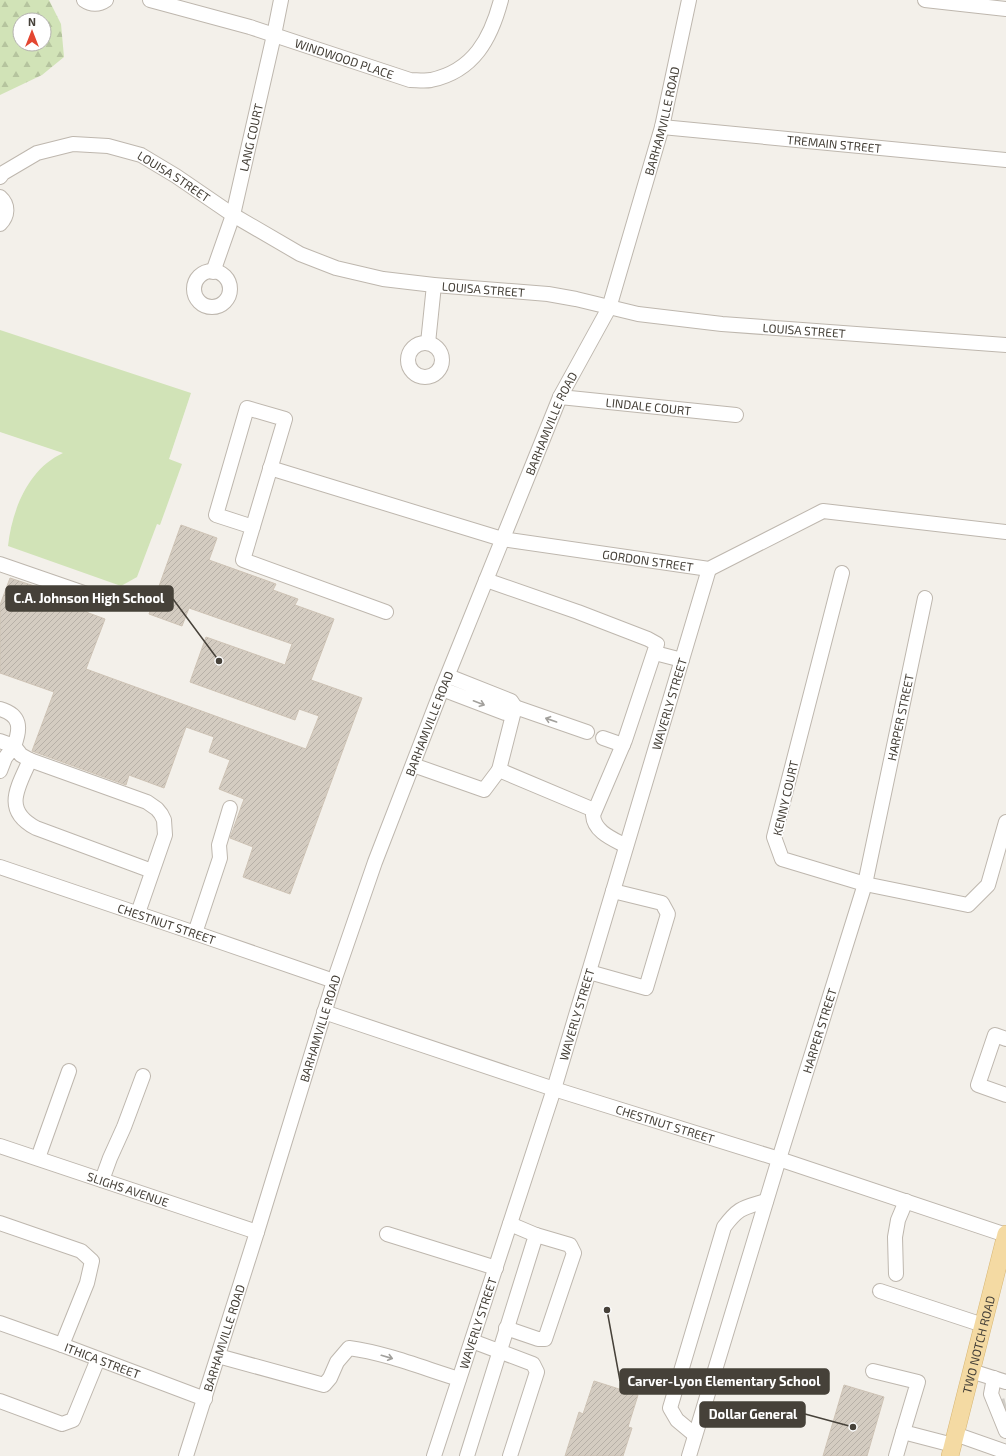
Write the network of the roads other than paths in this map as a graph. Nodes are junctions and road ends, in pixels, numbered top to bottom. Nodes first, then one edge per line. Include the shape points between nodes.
1 (84, 0) edge
2 (106, 0) edge
3 (150, 0) edge
4 (281, 0) edge
5 (501, 0) edge
6 (689, 0) edge
7 (925, 0) edge
8 (1006, 9) edge
9 (274, 35) junction
10 (662, 127) junction
11 (1006, 160) edge
12 (0, 177) edge
13 (0, 197) edge
14 (233, 215) junction
15 (0, 224) edge
16 (213, 272) dead end
17 (434, 285) junction
18 (609, 308) junction
19 (428, 343) dead end
20 (1006, 345) edge
21 (560, 397) junction
22 (736, 415) dead end
23 (270, 468) junction
24 (253, 527) junction
25 (1006, 532) edge
26 (502, 539) junction
27 (0, 564) edge
28 (709, 569) junction
29 (842, 573) dead end
30 (486, 580) junction
31 (925, 598) dead end
32 (113, 603) dead end
33 (386, 612) dead end
34 (655, 653) junction
35 (682, 660) junction
36 (448, 676) junction
37 (442, 689) junction
38 (515, 708) junction
39 (0, 709) edge
40 (586, 732) dead end
41 (603, 738) dead end
42 (0, 741) edge
43 (623, 745) junction
44 (14, 746) junction
45 (30, 760) junction
46 (413, 765) junction
47 (499, 770) junction
48 (0, 771) edge
49 (230, 808) dead end
50 (594, 810) junction
51 (1006, 822) edge
52 (626, 846) junction
53 (0, 867) edge
54 (152, 871) junction
55 (865, 884) junction
56 (613, 890) junction
57 (138, 913) junction
58 (195, 932) junction
59 (589, 972) junction
60 (334, 981) junction
61 (324, 1012) junction
62 (1006, 1039) edge
63 (69, 1071) dead end
64 (142, 1076) dead end
65 (554, 1089) junction
66 (1006, 1095) edge
67 (0, 1146) edge
68 (38, 1158) junction
69 (779, 1159) junction
70 (102, 1180) junction
71 (766, 1201) junction
72 (906, 1201) junction
73 (0, 1223) edge
74 (510, 1224) junction
75 (257, 1232) junction
76 (387, 1234) dead end
77 (1006, 1234) edge
78 (536, 1235) junction
79 (496, 1268) junction
80 (896, 1274) dead end
81 (880, 1291) dead end
82 (0, 1323) edge
83 (983, 1325) junction
84 (506, 1328) junction
85 (472, 1341) junction
86 (62, 1345) junction
87 (499, 1351) junction
88 (218, 1356) junction
89 (98, 1359) junction
90 (873, 1371) dead end
91 (971, 1371) junction
92 (459, 1379) junction
93 (1000, 1380) edge
94 (205, 1399) junction
95 (0, 1401) edge
96 (1005, 1426) edge
97 (903, 1432) junction
98 (695, 1435) junction
99 (953, 1445) edge
100 (1006, 1452) edge
101 (186, 1456) edge
102 (434, 1456) edge
103 (467, 1456) edge
104 (510, 1456) edge
105 (689, 1456) edge
106 (896, 1456) edge

1 - 2 street via 97,4
3 - 9 street, WINDWOOD PLACE
4 - 9 street, LANG COURT
5 - 9 street, WINDWOOD PLACE via 495,23 484,44 468,62 451,74 430,80 410,80
6 - 10 street, BARHAMVILLE ROAD
7 - 8 street
9 - 14 street, LANG COURT
10 - 11 street, TREMAIN STREET
10 - 18 street, BARHAMVILLE ROAD
12 - 14 street, LOUISA STREET via 37,153 73,144 108,146 141,154
13 - 15 street via 7,212
14 - 16 street, LANG COURT
14 - 17 street, LOUISA STREET via 300,254 336,268 383,279
17 - 18 street, LOUISA STREET via 548,294
17 - 19 street
18 - 20 street, LOUISA STREET via 722,324
18 - 21 street, BARHAMVILLE ROAD
21 - 22 street, LINDALE COURT
21 - 26 street, BARHAMVILLE ROAD
23 - 24 street
23 - 24 street via 285,419 247,408 216,515
23 - 26 street, GORDON STREET
24 - 33 street via 243,560
25 - 28 street, GORDON STREET via 823,511
26 - 28 street, GORDON STREET
26 - 30 street, BARHAMVILLE ROAD
27 - 32 street
28 - 35 street, WAVERLY STREET
29 - 55 street, KENNY COURT via 774,837 782,859
30 - 34 street via 648,639 657,644
30 - 36 street, BARHAMVILLE ROAD
31 - 55 street, HARPER STREET
34 - 35 street
34 - 43 street
35 - 52 street, WAVERLY STREET
36 - 37 street, BARHAMVILLE ROAD
36 - 38 street via 511,701
37 -> 38 street via 505,713
37 - 46 street, BARHAMVILLE ROAD
40 -> 38 street
38 - 47 street
39 - 44 street via 12,714 18,725 18,736
41 - 43 street
42 - 44 street
43 - 50 street
44 - 45 street via 21,755
44 - 48 street
45 - 54 street via 147,802 157,809 164,820 165,834
45 - 54 street via 16,798 16,810 23,820 36,828
46 - 47 street via 484,790
46 - 60 street, BARHAMVILLE ROAD via 375,862
47 - 50 street
49 - 58 street via 219,845 220,858
50 - 52 street via 593,820 602,833
51 - 55 street, KENNY COURT via 988,885 968,904
52 - 56 street, WAVERLY STREET
53 - 57 street, CHESTNUT STREET
54 - 57 street
55 - 69 street, HARPER STREET
56 - 59 street, WAVERLY STREET
56 - 59 street via 662,903 668,914 646,988
57 - 58 street, CHESTNUT STREET
58 - 60 street, CHESTNUT STREET
59 - 65 street, WAVERLY STREET
60 - 61 street, BARHAMVILLE ROAD
61 - 65 street, CHESTNUT STREET
61 - 75 street, BARHAMVILLE ROAD
62 - 66 street via 995,1035 978,1085
63 - 68 street
64 - 70 street
65 - 69 street, CHESTNUT STREET
65 - 74 street, WAVERLY STREET
67 - 68 street, SLIGHS AVENUE
68 - 70 street, SLIGHS AVENUE
69 - 71 street, HARPER STREET
69 - 72 street, CHESTNUT STREET
70 - 75 street, SLIGHS AVENUE
71 - 98 street, HARPER STREET
71 - 98 street via 734,1214 724,1227 670,1408 677,1420
72 - 77 street, CHESTNUT STREET
72 - 80 street via 895,1236
73 - 86 street via 81,1251 92,1261 87,1283
74 - 78 street
74 - 79 street, WAVERLY STREET
75 - 88 street, BARHAMVILLE ROAD
76 - 79 street
77 - 83 main road, TWO NOTCH ROAD
78 - 84 street
78 - 84 street via 570,1245 574,1253 545,1339
79 - 85 street, WAVERLY STREET
81 - 83 street
82 - 86 street, ITHICA STREET
83 - 91 main road, TWO NOTCH ROAD
84 - 87 street
85 - 87 street
85 - 92 street, WAVERLY STREET
86 - 89 street, ITHICA STREET
87 - 103 street
87 - 104 street via 533,1364 537,1372
88 -> 92 street via 324,1385 337,1362 349,1348
88 - 94 street, BARHAMVILLE ROAD
89 - 94 street, ITHICA STREET
89 - 95 street via 73,1420 62,1424
90 - 97 street via 918,1382
91 - 93 street
91 - 99 main road, TWO NOTCH ROAD
92 - 102 street, WAVERLY STREET
93 - 96 street via 991,1394
94 - 101 street, BARHAMVILLE ROAD
97 - 99 street
97 - 106 street
98 - 105 street, HARPER STREET
99 - 100 street

